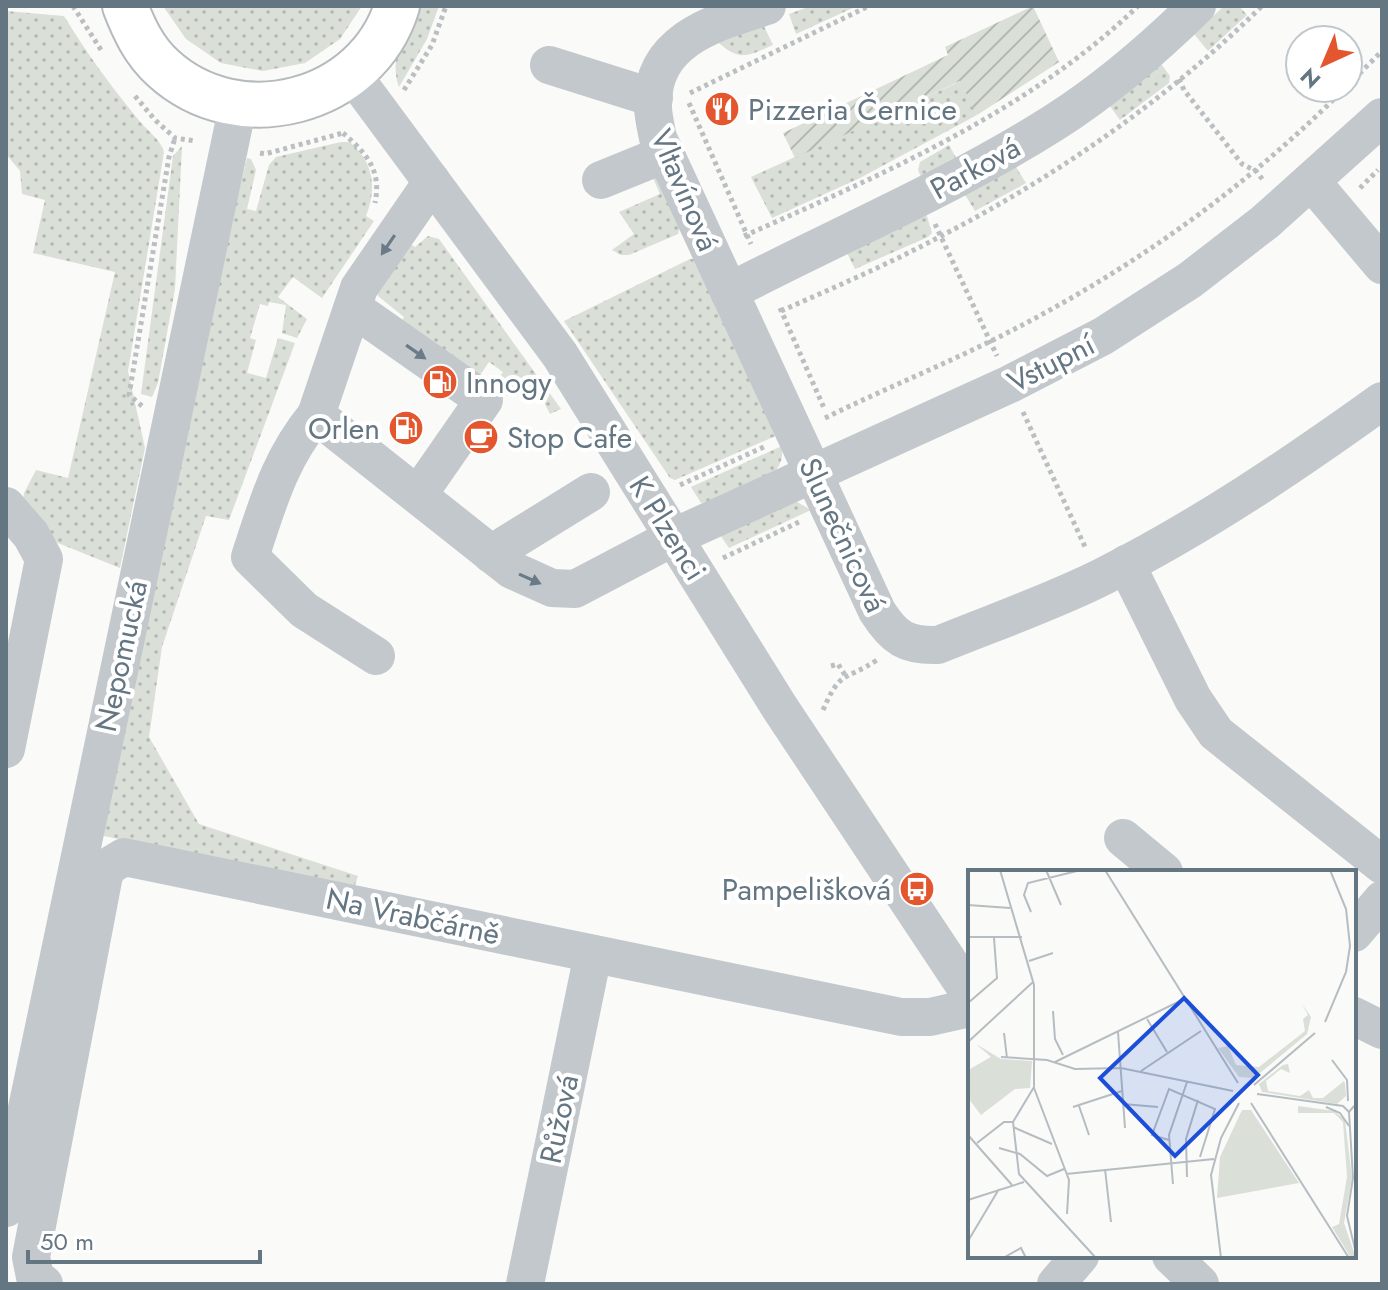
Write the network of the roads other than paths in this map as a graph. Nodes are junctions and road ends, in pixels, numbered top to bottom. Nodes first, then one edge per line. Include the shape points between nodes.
1 (125, 6) edge
2 (397, 6) edge
3 (767, 6) edge
4 (1197, 6) edge
5 (549, 65) dead end
6 (365, 91) junction
7 (654, 98) junction
8 (238, 105) junction
9 (1382, 117) edge
10 (665, 154) junction
11 (601, 180) dead end
12 (432, 182) junction
13 (1312, 182) junction
14 (1382, 265) edge
15 (729, 292) junction
16 (353, 308) junction
17 (1382, 401) edge
18 (316, 415) junction
19 (814, 474) junction
20 (591, 492) dead end
21 (418, 495) junction
22 (6, 506) edge
23 (674, 537) junction
24 (491, 554) junction
25 (1126, 564) junction
26 (376, 656) dead end
27 (6, 749) edge
28 (1123, 838) dead end
29 (1382, 865) edge
30 (1162, 870) edge
31 (1382, 900) edge
32 (1356, 931) edge
33 (593, 954) junction
34 (968, 991) edge
35 (968, 1008) edge
36 (1356, 1017) edge
37 (1382, 1030) edge
38 (43, 1113) junction
39 (6, 1208) edge
40 (1078, 1258) edge
41 (1173, 1258) edge
42 (44, 1284) edge
43 (525, 1284) edge
44 (1056, 1284) edge
45 (1200, 1284) edge

1 - 8 main road via 136,35 162,68 198,92
2 - 6 main road via 376,49
3 - 7 street, Vltavínová via 690,36 661,70
4 - 15 street, Parková via 1153,49 1014,147 923,198
5 - 7 street
6 - 8 main road via 279,105
6 - 12 street, K Plzenci
7 - 10 street, Vltavínová
8 - 38 street, Nepomucká via 168,430
9 - 13 street, Vstupní
10 - 11 street
10 - 15 street, Vltavínová
12 -> 16 street via 359,288
12 - 23 street, K Plzenci via 560,355
13 - 14 street
13 - 19 street, Vstupní via 1190,280 1114,329 1010,384
15 - 19 street, Slunečnicová via 812,425
16 - 18 street
16 -> 21 street via 484,400
17 - 25 street, Slunečnicová via 1287,468
18 - 21 street, Vstupní
18 - 26 street via 276,476 250,557 304,610
19 - 23 street, Vstupní
19 - 25 street, Slunečnicová via 888,629 921,646 938,645
20 - 24 street
21 - 24 street, Vstupní
22 - 27 street via 44,559
24 -> 23 street, Vstupní via 531,580 575,589
23 - 34 street, K Plzenci
25 - 29 street via 1193,699 1216,733
28 - 30 street
31 - 32 street
33 - 35 street, Na Vrabčárně via 901,1017
33 - 38 street, Na Vrabčárně via 116,859 104,875
33 - 43 street, Růžová
36 - 37 street
38 - 39 street, Nepomucká
38 - 42 street via 31,1257 35,1277
40 - 44 street
41 - 45 street

